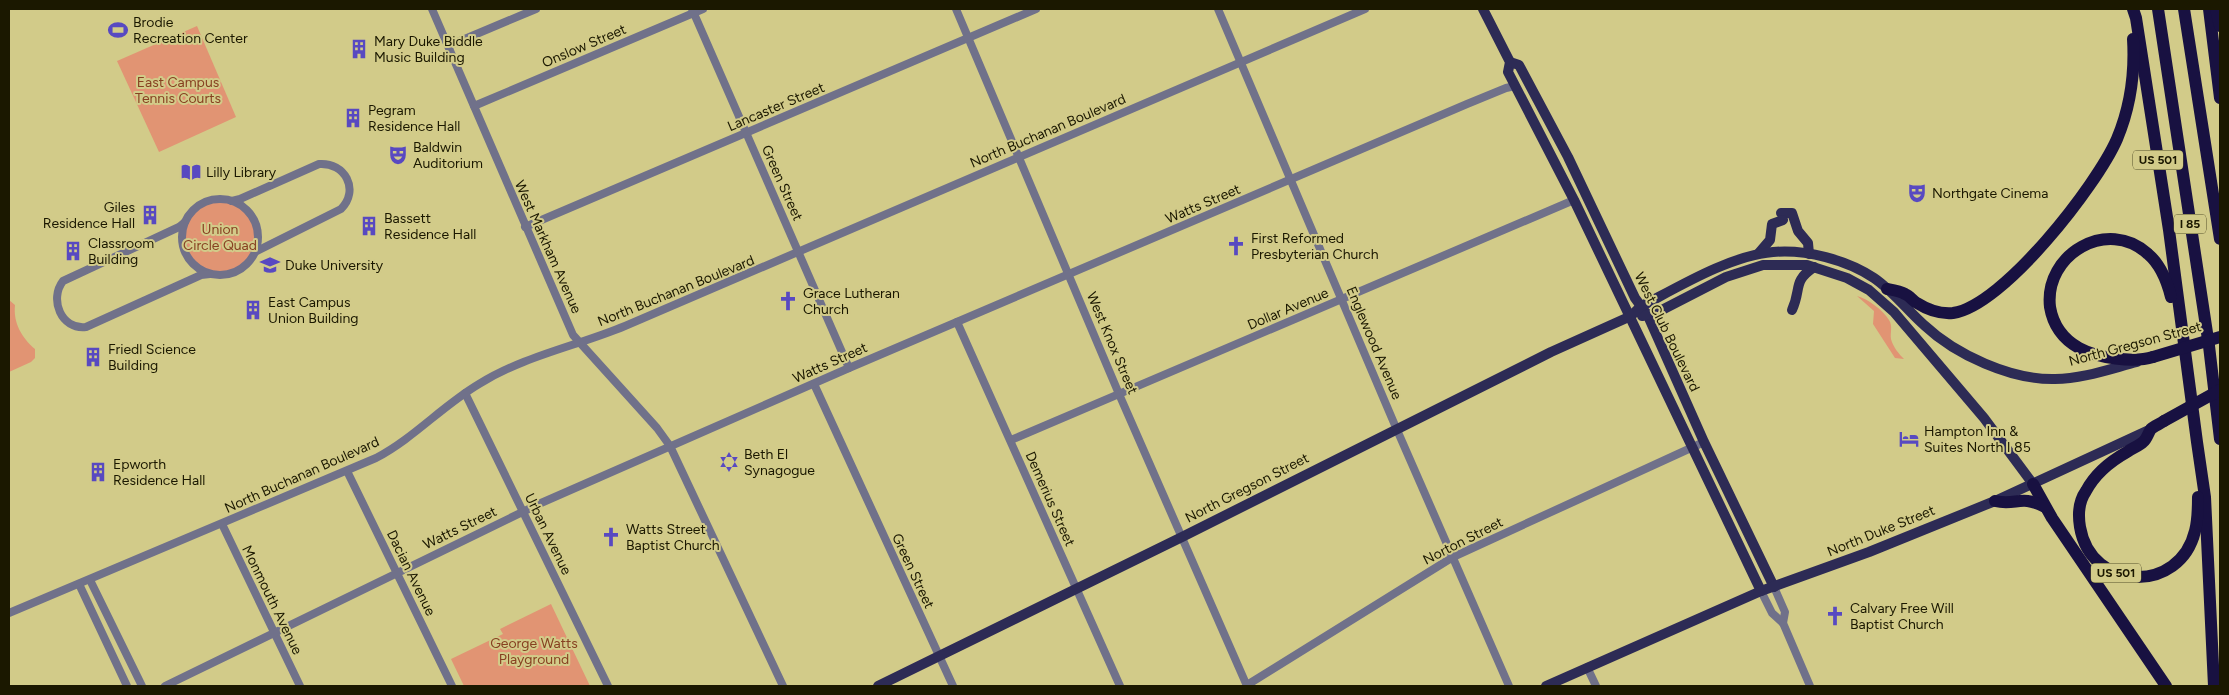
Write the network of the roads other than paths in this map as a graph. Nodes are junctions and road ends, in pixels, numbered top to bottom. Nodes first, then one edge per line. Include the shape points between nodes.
1 (432, 9) edge
2 (536, 9) edge
3 (703, 9) edge
4 (956, 9) edge
5 (1036, 9) edge
6 (1218, 9) edge
7 (1365, 9) edge
8 (1483, 9) edge
9 (2132, 9) edge
10 (2158, 9) edge
11 (2184, 9) edge
12 (2208, 9) edge
13 (2216, 9) edge
14 (693, 11) edge
15 (2220, 26) edge
16 (968, 38) junction
17 (448, 46) junction
18 (1241, 62) junction
19 (1510, 62) junction
20 (1515, 86) junction
21 (2220, 98) edge
22 (474, 106) junction
23 (1542, 108) junction
24 (746, 134) junction
25 (1019, 157) junction
26 (1291, 180) junction
27 (1574, 200) junction
28 (232, 201) junction
29 (184, 222) junction
30 (525, 227) junction
31 (2220, 239) edge
32 (255, 252) junction
33 (798, 253) junction
34 (1758, 254) junction
35 (1809, 254) junction
36 (1814, 267) junction
37 (210, 274) junction
38 (1070, 274) junction
39 (1887, 289) junction
40 (1341, 299) junction
41 (1640, 307) junction
42 (1792, 310) dead end
43 (2179, 312) junction
44 (1630, 316) junction
45 (1648, 316) junction
46 (957, 322) junction
47 (2220, 337) edge
48 (577, 342) junction
49 (2140, 361) junction
50 (849, 368) junction
51 (814, 384) junction
52 (2220, 390) edge
53 (465, 393) junction
54 (1120, 394) junction
55 (2151, 429) junction
56 (1397, 430) junction
57 (2220, 439) edge
58 (1011, 440) junction
59 (1704, 442) junction
60 (2196, 442) junction
61 (670, 446) junction
62 (1693, 447) junction
63 (347, 471) junction
64 (2034, 484) junction
65 (1995, 501) junction
66 (2045, 507) junction
67 (524, 511) junction
68 (222, 524) junction
69 (1182, 537) junction
70 (1453, 557) junction
71 (396, 574) junction
72 (90, 580) junction
73 (80, 584) junction
74 (1774, 587) junction
75 (1077, 589) junction
76 (1761, 591) junction
77 (9, 614) edge
78 (1783, 624) junction
79 (274, 633) junction
80 (938, 656) junction
81 (1587, 667) junction
82 (127, 686) edge
83 (142, 686) edge
84 (165, 686) edge
85 (300, 686) edge
86 (452, 686) edge
87 (608, 686) edge
88 (783, 686) edge
89 (878, 686) edge
90 (953, 686) edge
91 (1120, 686) edge
92 (1247, 686) edge
93 (1509, 686) edge
94 (1546, 686) edge
95 (1596, 686) edge
96 (1810, 686) edge
97 (2166, 686) edge
98 (2214, 686) edge

1 - 17 street, West Markham Avenue
2 - 17 street
3 - 14 street, Onslow Street
4 - 16 street, West Knox Street
5 - 16 street, Lancaster Street
6 - 18 street, Englewood Avenue
7 - 18 street, North Buchanan Boulevard
8 - 19 main road, West Club Boulevard
9 - 39 highway via 2131,86 2123,124 2100,173 2066,218 2003,286 1967,310 1935,311 1918,304 1906,294
9 - 43 highway, US 501 via 2169,230
10 - 57 highway, I 85
11 - 31 highway, I 85
12 - 21 highway
13 - 15 highway
14 - 22 street, Onslow Street
14 - 24 street, Green Street
16 - 24 street, Lancaster Street
16 - 25 street, West Knox Street
17 - 22 street, West Markham Avenue
18 - 25 street, North Buchanan Boulevard
18 - 26 street, Englewood Avenue
19 - 20 main road, West Club Boulevard via 1508,70
19 - 23 main road, West Club Boulevard via 1519,65
20 - 23 main road via 1528,91
20 - 26 street, Watts Street
20 - 27 main road, West Club Boulevard
22 - 30 street, West Markham Avenue
23 - 41 main road, West Club Boulevard
24 - 30 street, Lancaster Street
24 - 33 street, Green Street
25 - 33 street, North Buchanan Boulevard
25 - 38 street, West Knox Street
26 - 38 street, Watts Street
26 - 40 street, Englewood Avenue
27 - 40 street, Dollar Avenue
27 - 44 main road, West Club Boulevard
28 - 29 street via 205,202 194,209
28 - 32 street via 254,220 258,235
28 - 32 street via 319,164 338,168 347,178 350,194 341,209
29 - 37 street via 181,238 186,255 195,266
29 - 37 street via 63,281 56,298 63,317 74,327 86,327
30 - 48 street, West Markham Avenue
32 - 37 street via 238,271 226,275
33 - 48 street, North Buchanan Boulevard via 606,334
33 - 50 street, Green Street
34 - 35 main road, North Gregson Street via 1786,251
34 - 35 main road via 1770,240 1772,224 1792,213 1798,231 1808,243
34 - 41 main road, North Gregson Street via 1722,266
35 - 39 main road, North Gregson Street via 1865,272
36 - 42 main road via 1798,281 1798,296
36 - 45 main road, North Gregson Street via 1773,264 1750,269 1726,277
36 - 64 main road, North Gregson Street via 1859,284 1894,312 1984,418
38 - 46 street, Watts Street
38 - 54 street, West Knox Street
39 - 49 main road, North Gregson Street via 1926,327 1955,349 2021,375 2054,380
40 - 54 street, Dollar Avenue
40 - 56 street, Englewood Avenue
41 - 44 main road, North Gregson Street
41 - 45 main road, West Club Boulevard
43 - 49 highway via 2155,261 2144,250 2124,241 2087,243 2076,248 2060,265 2052,284 2050,301 2054,321 2065,338 2084,351
43 - 60 highway, US 501
44 - 45 main road, North Gregson Street
44 - 56 main road, North Gregson Street
44 - 62 main road, West Club Boulevard
45 - 59 main road, West Club Boulevard
46 - 50 street, Watts Street
46 - 58 street, Demerius Street
47 - 49 highway, North Gregson Street, bridge
48 - 53 street, North Buchanan Boulevard via 515,366
48 - 61 street, West Markham Avenue via 658,428
50 - 51 street, Watts Street
51 - 61 street, Watts Street
51 - 80 street, Green Street
52 - 55 highway, North Duke Street / US 501, bridge
53 - 63 street, North Buchanan Boulevard via 407,440
53 - 67 street, Urban Avenue
54 - 58 street, Dollar Avenue
54 - 69 street, West Knox Street
55 - 60 highway, US 501 via 2144,442 2112,462 2094,480 2081,501 2079,525 2086,546 2092,557 2120,575 2134,578 2152,576 2167,570 2186,552 2197,520
55 - 64 main road, North Duke Street
56 - 69 main road, North Gregson Street
56 - 70 street, Englewood Avenue
58 - 75 street, Demerius Street
59 - 62 street, Norton Street
59 - 74 main road, West Club Boulevard
60 - 98 highway via 2205,497
61 - 67 street, Watts Street
61 - 88 street, West Markham Avenue
62 - 70 street, Norton Street
62 - 76 main road, West Club Boulevard
63 - 68 street, North Buchanan Boulevard
63 - 71 street, Dacian Avenue
64 - 65 main road, North Duke Street
64 - 66 highway
65 - 66 highway via 2005,503 2024,499
65 - 74 main road, North Duke Street
66 - 97 highway
67 - 71 street, Watts Street
67 - 87 street, Urban Avenue
68 - 72 street, North Buchanan Boulevard
68 - 79 street, Monmouth Avenue
69 - 75 main road, North Gregson Street
69 - 92 street, West Knox Street
70 - 92 street, Norton Street
70 - 93 street, Englewood Avenue
71 - 79 street, Watts Street
71 - 86 street, Dacian Avenue
72 - 73 street, North Buchanan Boulevard
72 - 83 street
73 - 77 street, North Buchanan Boulevard
73 - 82 street
74 - 76 main road, North Duke Street
74 - 78 street, West Club Boulevard via 1785,612
75 - 80 main road, North Gregson Street
75 - 91 street, Demerius Street
76 - 78 street, West Club Boulevard via 1772,614
76 - 81 main road, North Duke Street
78 - 96 street, West Club Boulevard
79 - 84 street, Watts Street
79 - 85 street, Monmouth Avenue
80 - 89 main road, North Gregson Street
80 - 90 street, Green Street
81 - 94 main road, North Duke Street
81 - 95 street

